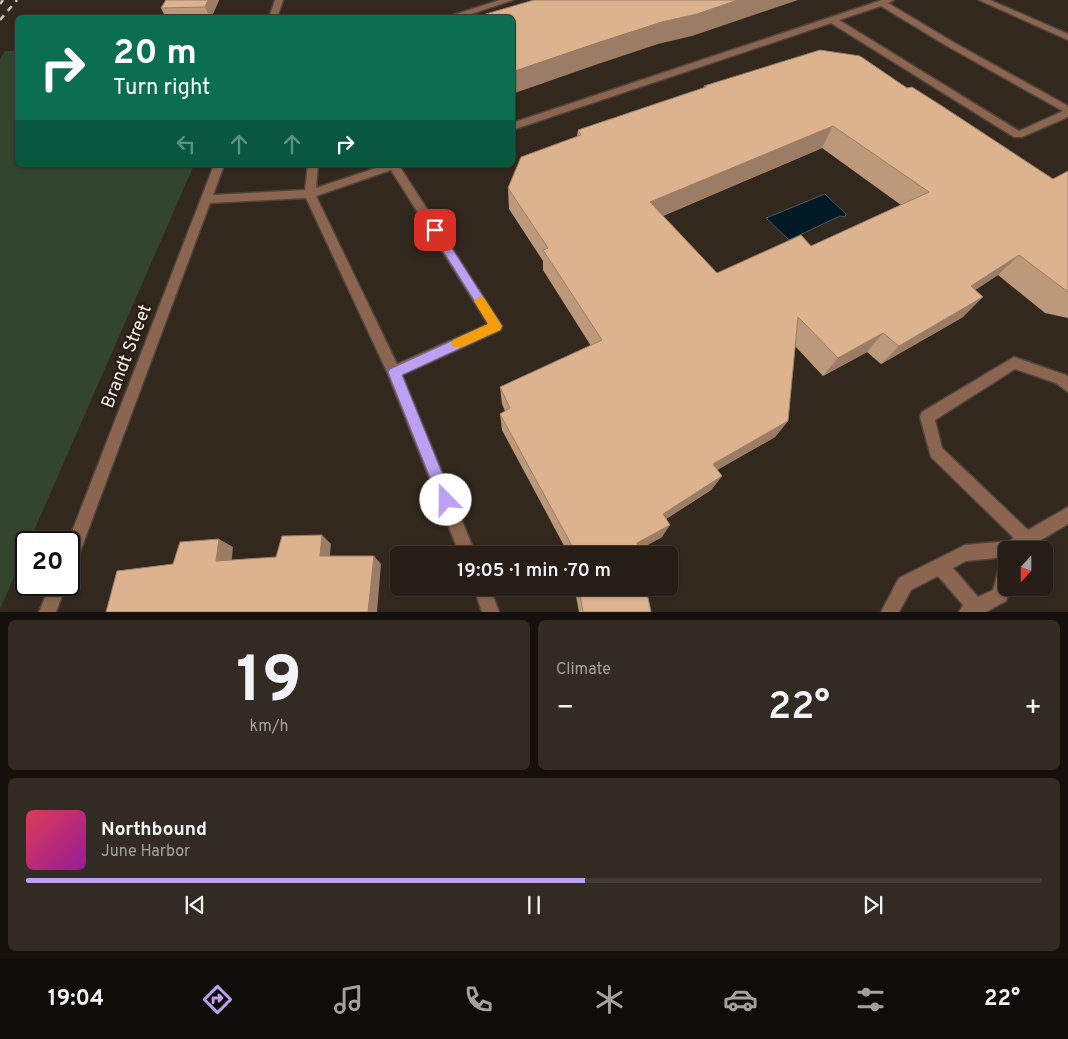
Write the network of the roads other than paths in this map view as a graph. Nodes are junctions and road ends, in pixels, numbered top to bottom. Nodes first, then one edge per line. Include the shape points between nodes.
1 (279, 0) edge
2 (509, 0) edge
3 (984, 0) edge
4 (886, 2) edge
5 (274, 15) edge
6 (458, 15) edge
7 (833, 20) junction
8 (1068, 37) edge
9 (1068, 112) edge
10 (515, 126) edge
11 (218, 167) edge
12 (313, 167) edge
13 (389, 167) edge
14 (396, 167) edge
15 (310, 194) junction
16 (206, 199) junction
17 (394, 372) junction
18 (1068, 386) edge
19 (1068, 515) edge
20 (80, 531) edge
21 (1027, 540) joint
22 (464, 546) edge
23 (998, 551) edge
24 (941, 566) junction
25 (54, 596) edge
26 (485, 596) edge
27 (998, 596) edge
28 (971, 609) edge
29 (47, 612) edge
30 (491, 612) edge
31 (889, 612) edge

1 - 5 street
2 - 6 street
3 - 8 street
4 - 7 street
4 - 9 street via 950,44
7 - 9 street via 1018,135
7 - 10 street
11 - 16 street, Brandt Street
12 - 15 street
13 - 15 street
14 - 17 street via 496,326
15 - 16 street
15 - 17 street
16 - 20 street, Brandt Street
17 - 22 street
18 - 21 street via 1061,379 1014,363 927,417 936,452
19 - 21 street
23 - 24 street via 966,553
24 - 28 street
24 - 31 street via 905,584
25 - 29 street
26 - 30 street
27 - 28 street

